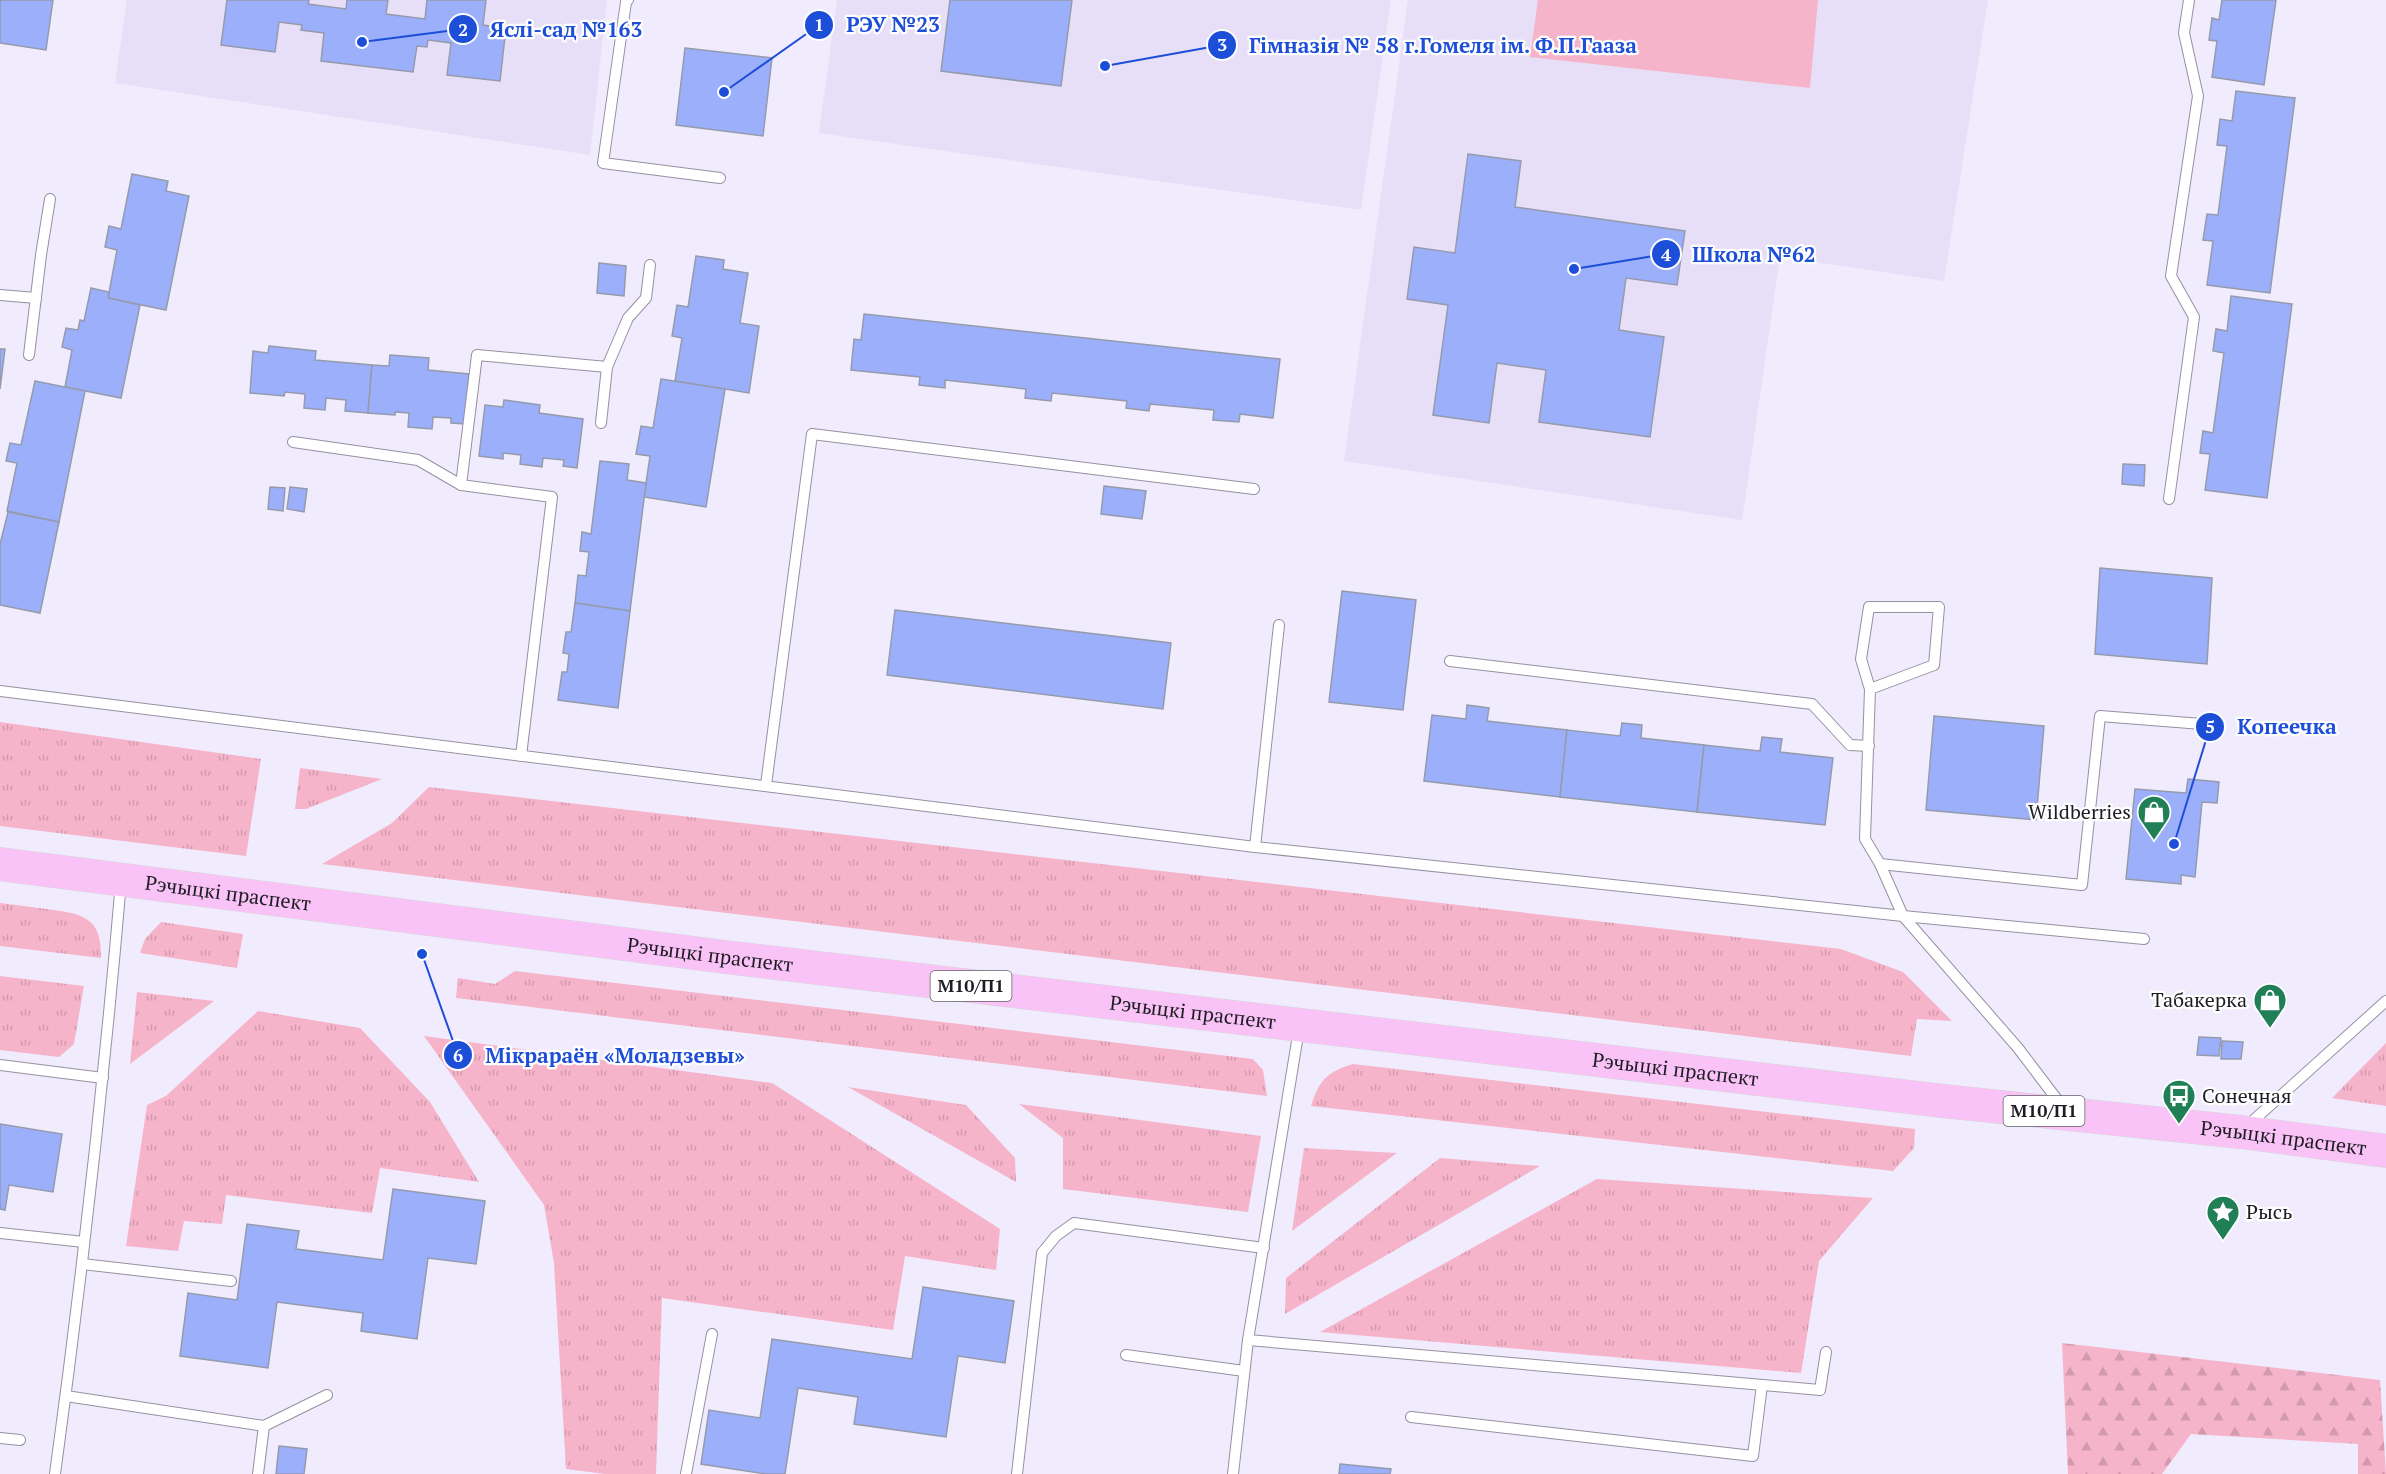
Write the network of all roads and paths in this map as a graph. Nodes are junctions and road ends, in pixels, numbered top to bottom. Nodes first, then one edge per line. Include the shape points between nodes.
1 (628, 0) edge
2 (2189, 0) edge
3 (720, 178) dead end
4 (50, 199) dead end
5 (650, 265) dead end
6 (0, 295) edge
7 (36, 298) junction
8 (29, 356) dead end
9 (607, 367) junction
10 (601, 423) dead end
11 (293, 442) dead end
12 (461, 485) junction
13 (1254, 489) dead end
14 (2169, 499) dead end
15 (1279, 625) dead end
16 (1450, 661) dead end
17 (1870, 689) junction
18 (0, 691) edge
19 (2202, 724) dead end
20 (1869, 746) junction
21 (521, 756) junction
22 (766, 785) junction
23 (1255, 847) junction
24 (0, 864) edge
25 (1880, 864) junction
26 (121, 878) junction
27 (1903, 916) junction
28 (2144, 939) dead end
29 (2386, 1001) edge
30 (1300, 1024) junction
31 (0, 1065) edge
32 (103, 1078) junction
33 (2067, 1113) junction
34 (2241, 1132) junction
35 (2386, 1151) edge
36 (0, 1233) edge
37 (84, 1242) junction
38 (1264, 1248) junction
39 (82, 1264) junction
40 (231, 1281) dead end
41 (712, 1334) dead end
42 (1248, 1340) junction
43 (1826, 1352) dead end
44 (1126, 1355) dead end
45 (1244, 1371) junction
46 (1762, 1385) junction
47 (66, 1395) junction
48 (327, 1395) dead end
49 (1411, 1417) dead end
50 (264, 1426) junction
51 (0, 1438) edge
52 (20, 1440) dead end
53 (56, 1474) edge
54 (258, 1474) edge
55 (686, 1474) edge
56 (1017, 1474) edge
57 (1233, 1474) edge

1 - 3 lane via 603,163
2 - 14 lane via 2184,33 2198,96 2171,276 2194,317
4 - 7 lane
5 - 9 lane via 646,298 628,318
6 - 7 lane
7 - 8 lane
9 - 10 lane
9 - 12 lane via 477,355
11 - 12 lane via 418,460
12 - 21 lane via 552,497
13 - 22 lane via 812,434
15 - 23 lane
16 - 20 lane via 1812,704 1850,745
17 - 17 lane via 1861,659 1869,606 1939,607 1934,665
17 - 20 lane
18 - 21 lane
19 - 25 lane via 2100,716 2082,885
20 - 25 lane via 1865,839
21 - 22 lane
22 - 23 lane
23 - 27 lane
24 - 26 main road, Рэчыцкі праспект / М10/П1
25 - 27 lane
26 - 30 main road, Рэчыцкі праспект / М10/П1 via 725,957
26 - 32 lane
27 - 28 lane
27 - 33 lane via 2018,1048
29 - 34 lane
30 - 33 main road, Рэчыцкі праспект / М10/П1
30 - 38 lane
31 - 32 lane
32 - 37 lane
33 - 34 main road, Рэчыцкі праспект / М10/П1
34 - 35 main road, Рэчыцкі праспект / М10/П1
36 - 37 lane
37 - 39 lane
38 - 42 lane
38 - 56 lane via 1074,1223 1056,1236 1042,1253
39 - 40 lane
39 - 47 lane
41 - 55 lane
42 - 45 lane
42 - 46 lane
43 - 46 lane via 1821,1390
44 - 45 lane
45 - 57 lane
46 - 49 lane via 1753,1456
47 - 50 lane
47 - 53 lane
48 - 50 lane
50 - 54 lane
51 - 52 lane

